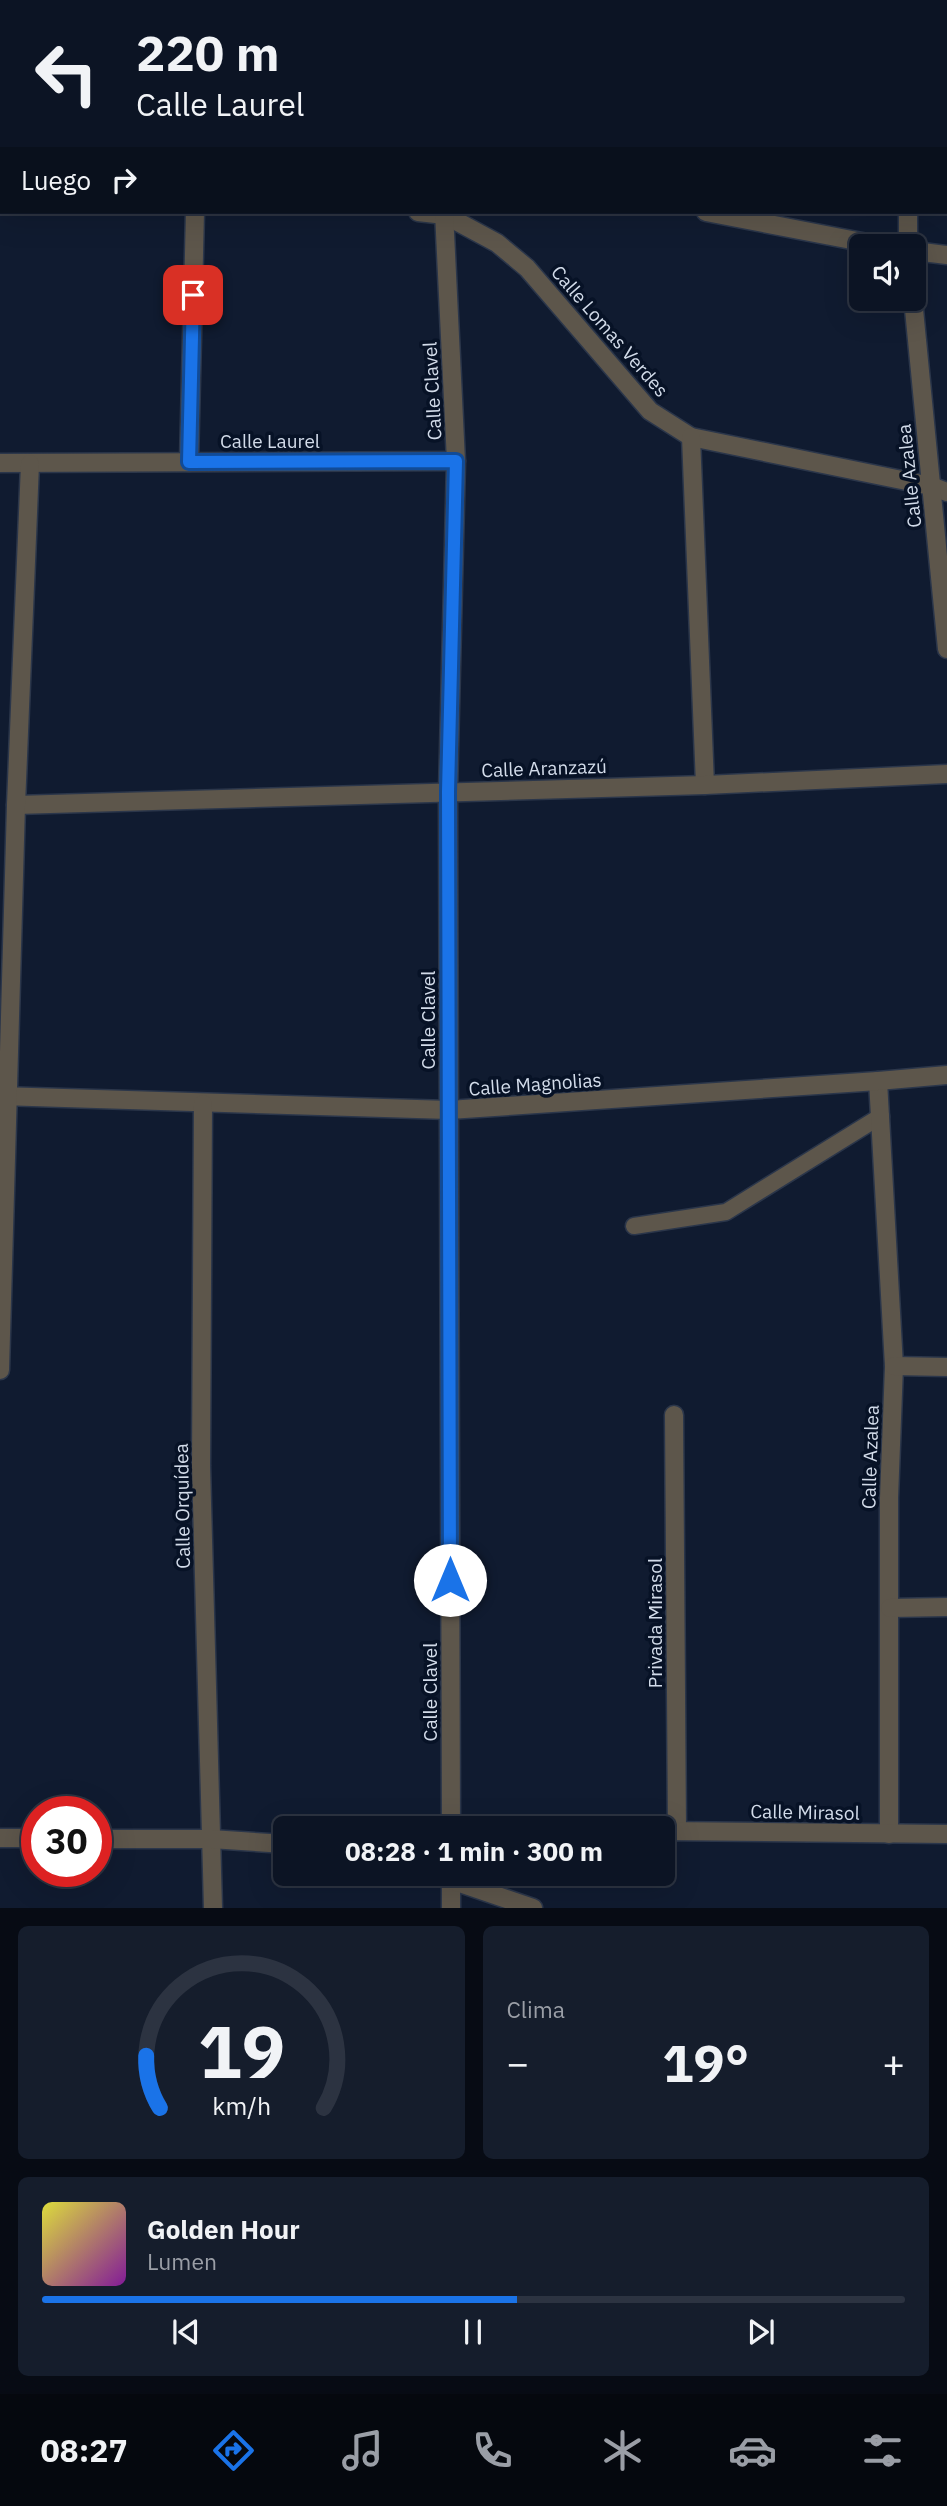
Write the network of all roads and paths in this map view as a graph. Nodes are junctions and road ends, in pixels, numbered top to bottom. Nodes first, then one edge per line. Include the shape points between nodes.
1 (195, 214) edge
2 (444, 214) edge
3 (446, 214) edge
4 (716, 214) edge
5 (908, 214) edge
6 (908, 234) edge
7 (849, 240) edge
8 (926, 252) edge
9 (947, 255) edge
10 (915, 311) edge
11 (691, 437) junction
12 (456, 461) junction
13 (189, 462) junction
14 (0, 463) edge
15 (30, 464) junction
16 (939, 489) edge
17 (947, 649) edge
18 (947, 774) edge
19 (705, 785) junction
20 (448, 792) junction
21 (16, 804) junction
22 (947, 1074) edge
23 (878, 1082) junction
24 (4, 1097) edge
25 (203, 1104) junction
26 (449, 1110) junction
27 (881, 1116) junction
28 (634, 1226) dead end
29 (894, 1366) junction
30 (947, 1367) edge
31 (0, 1370) edge
32 (674, 1415) dead end
33 (947, 1606) edge
34 (890, 1608) junction
35 (451, 1816) edge
36 (670, 1816) edge
37 (675, 1831) edge
38 (889, 1834) junction
39 (947, 1834) edge
40 (0, 1838) edge
41 (21, 1838) edge
42 (112, 1839) edge
43 (211, 1839) junction
44 (273, 1843) edge
45 (451, 1886) edge
46 (475, 1886) edge
47 (213, 1908) edge
48 (452, 1908) edge
49 (533, 1908) edge

1 - 13 street
2 - 12 street, Calle Clavel
3 - 11 street, Calle Lomas Verdes via 497,243 527,268 650,411
4 - 7 street
5 - 6 street
8 - 9 street
10 - 16 street, Calle Azalea
11 - 16 street, Calle Lomas Verdes
11 - 19 street
12 - 13 street, Calle Laurel
12 - 20 street, Calle Clavel
13 - 15 street, Calle Laurel
14 - 15 street, Calle Laurel
15 - 21 street
16 - 17 street, Calle Azalea
18 - 19 street, Calle Aranzazú
19 - 20 street, Calle Aranzazú
20 - 21 street, Calle Aranzazú
20 - 26 street, Calle Clavel
21 - 24 street
22 - 23 street, Calle Magnolias
23 - 26 street, Calle Magnolias
23 - 27 street, Calle Azalea
24 - 25 street, Calle Magnolias
24 - 31 street
25 - 26 street, Calle Magnolias
25 - 43 street, Calle Orquídea via 201,1466
26 - 35 street, Calle Clavel
27 - 28 lane via 726,1212
27 - 29 street, Calle Azalea
29 - 30 street
29 - 34 street, Calle Azalea
32 - 36 street, Privada Mirasol
33 - 34 street
34 - 38 street, Calle Azalea
37 - 38 street, Calle Mirasol
38 - 39 street, Calle Mirasol
40 - 41 street
42 - 43 street
43 - 44 street
43 - 47 street, Calle Orquídea
45 - 48 street
46 - 49 street

